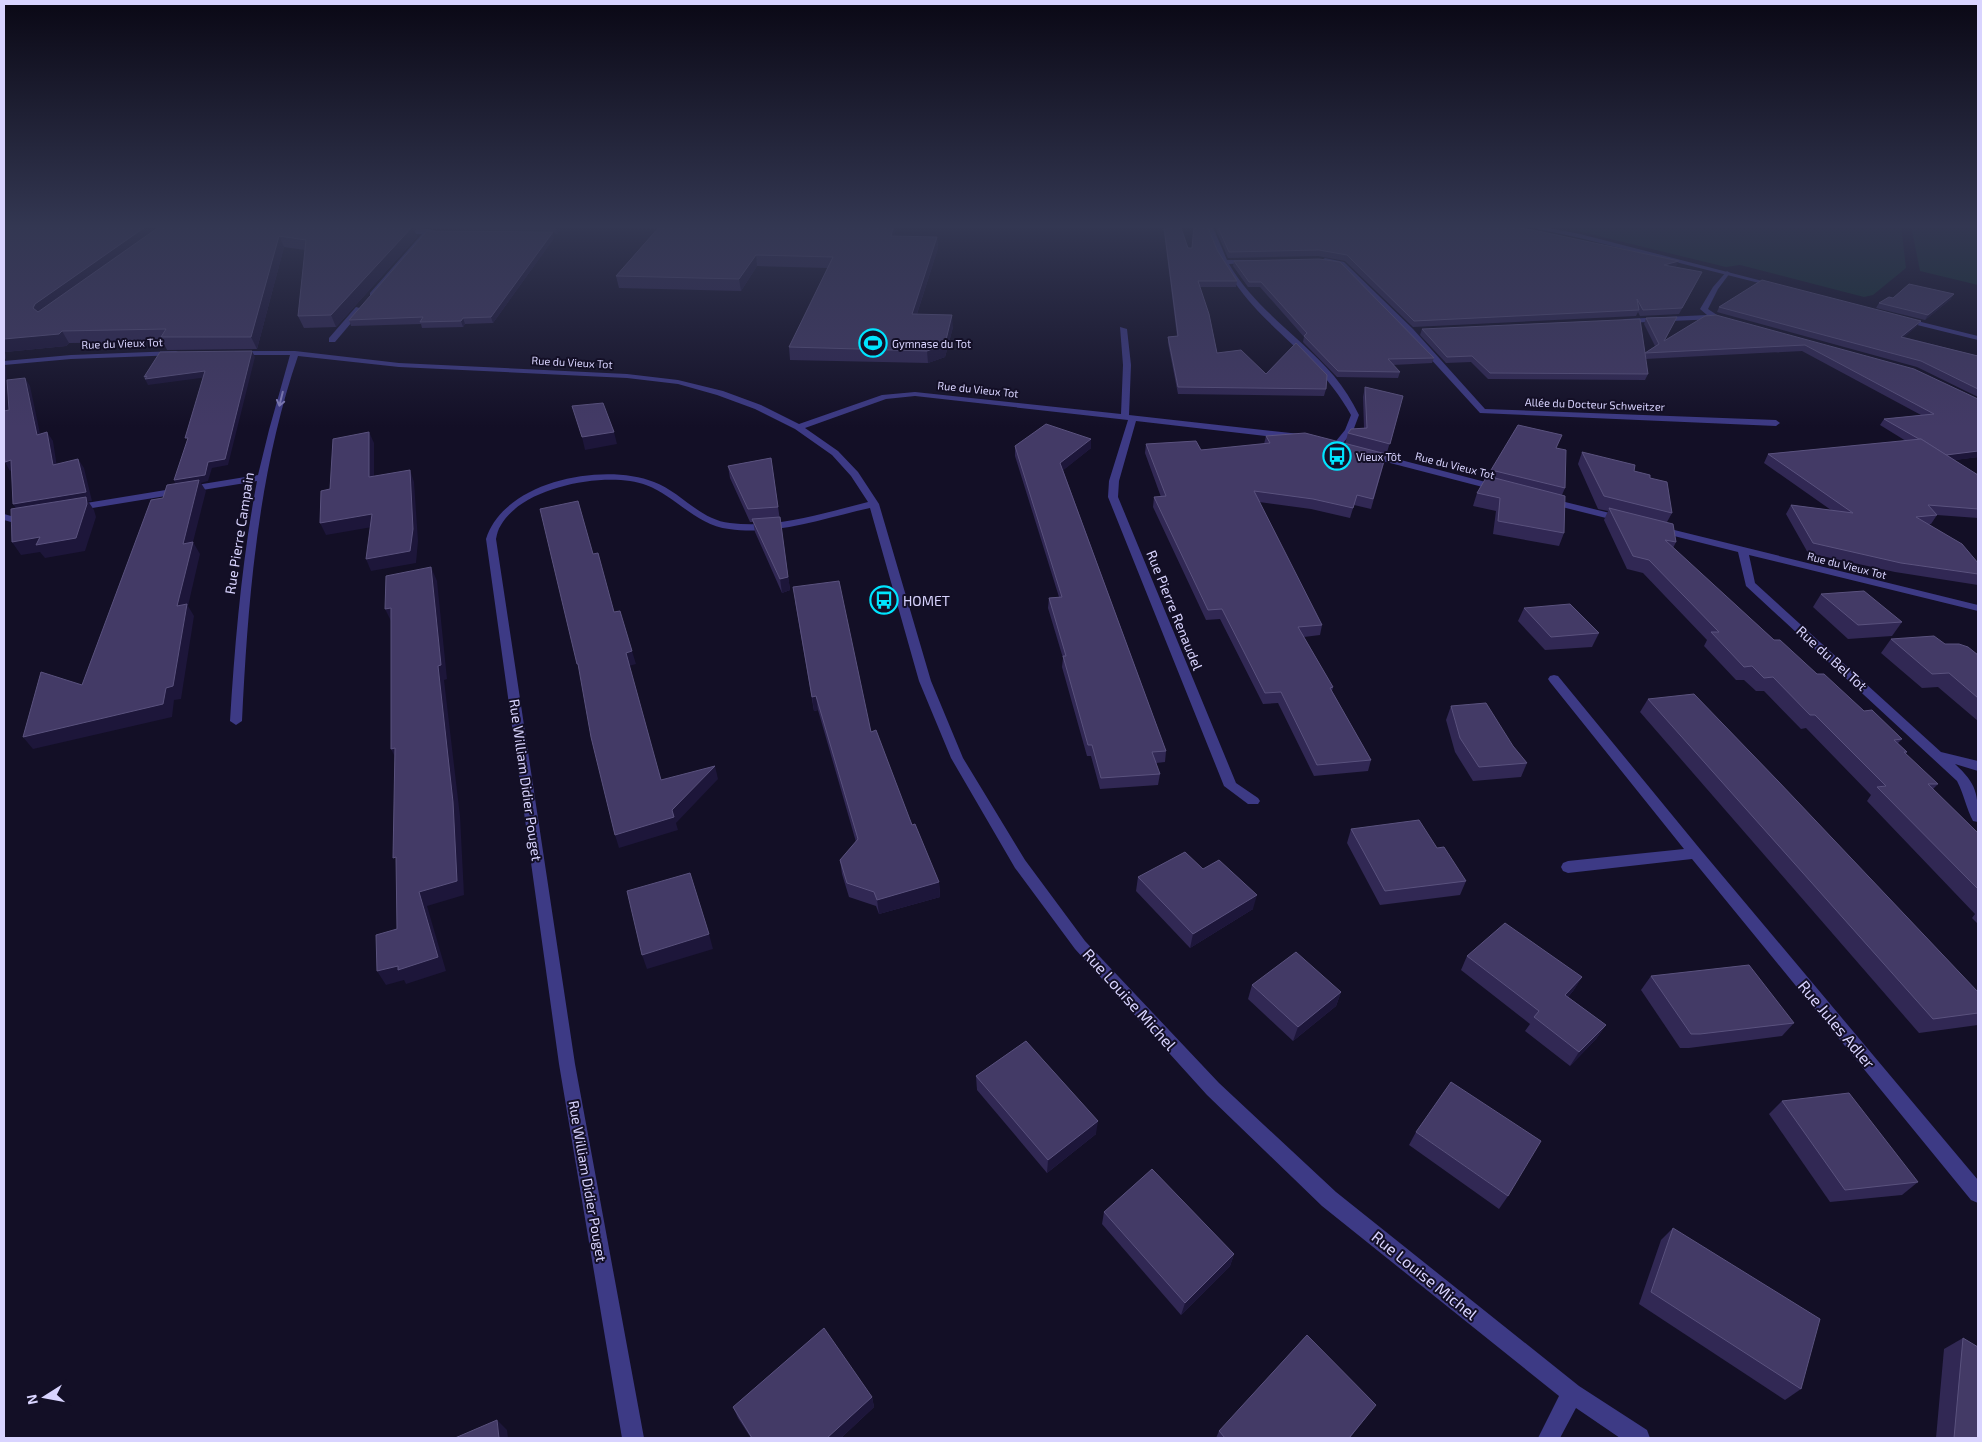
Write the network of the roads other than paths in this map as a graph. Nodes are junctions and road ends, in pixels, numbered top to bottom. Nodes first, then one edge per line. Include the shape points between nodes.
1 (373, 292) edge
2 (1247, 292) edge
3 (1371, 292) edge
4 (1713, 292) edge
5 (369, 297) edge
6 (363, 304) edge
7 (1892, 316) edge
8 (1616, 322) edge
9 (1123, 329) dead end
10 (1410, 331) junction
11 (1420, 331) edge
12 (1978, 338) edge
13 (332, 340) dead end
14 (187, 352) edge
15 (231, 352) edge
16 (295, 353) junction
17 (4, 363) edge
18 (1129, 417) junction
19 (1776, 423) dead end
20 (798, 427) junction
21 (1310, 439) edge
22 (1337, 446) edge
23 (1365, 453) edge
24 (262, 477) junction
25 (1507, 490) edge
26 (1535, 497) edge
27 (874, 504) junction
28 (60, 511) edge
29 (40, 514) edge
30 (4, 517) edge
31 (1630, 522) edge
32 (1649, 526) edge
33 (1743, 551) junction
34 (1978, 608) edge
35 (1554, 679) dead end
36 (236, 721) dead end
37 (1939, 755) junction
38 (1978, 766) edge
39 (1253, 801) dead end
40 (1978, 817) edge
41 (1696, 853) junction
42 (1568, 867) dead end
43 (1978, 1194) edge
44 (1572, 1393) junction
45 (633, 1438) edge
46 (1549, 1438) edge
47 (1639, 1438) edge

1 - 5 street
2 - 22 street via 1317,363 1349,402 1355,415 1349,431
3 - 10 street, Allée du Docteur Schweitzer
4 - 8 street via 1704,309 1717,318
6 - 13 street
7 - 12 street
9 - 18 street
10 - 11 street
10 - 19 street, Allée du Docteur Schweitzer via 1483,411
14 - 17 street, Rue du Vieux Tot
15 - 16 street, Rue du Vieux Tot
16 - 20 street, Rue du Vieux Tot via 399,365 627,376 678,382 758,407
16 -> 24 street, Rue Pierre Campain via 284,384
18 - 20 street, Rue du Vieux Tot via 915,394 885,397
18 - 21 street, Rue du Vieux Tot
18 - 39 street, Rue Pierre Renaudel via 1113,497 1231,786
20 - 27 street, Rue Louise Michel via 835,453 855,474
23 - 25 street, Rue du Vieux Tot
24 - 28 street
24 - 36 street, Rue Pierre Campain via 241,623
26 - 31 street
27 - 44 street, Rue Louise Michel via 925,681 957,758 1020,864 1080,945 1213,1089 1329,1199
27 - 45 street, Rue William Didier Pouget via 768,527 726,526 703,518 651,483 603,477 567,482 525,497 496,523 491,539 567,1064
29 - 30 street via 11,519
32 - 33 street, Rue du Vieux Tot
33 - 34 street, Rue du Vieux Tot
33 - 37 street, Rue du Bel Tot via 1750,584
35 - 41 street, Rue Jules Adler
37 - 38 street, Rue du Bel Tot
37 - 40 street, Rue du Bel Tot via 1962,778
41 - 42 street
41 - 43 street, Rue Jules Adler
44 - 46 street
44 - 47 street, Rue Louise Michel

